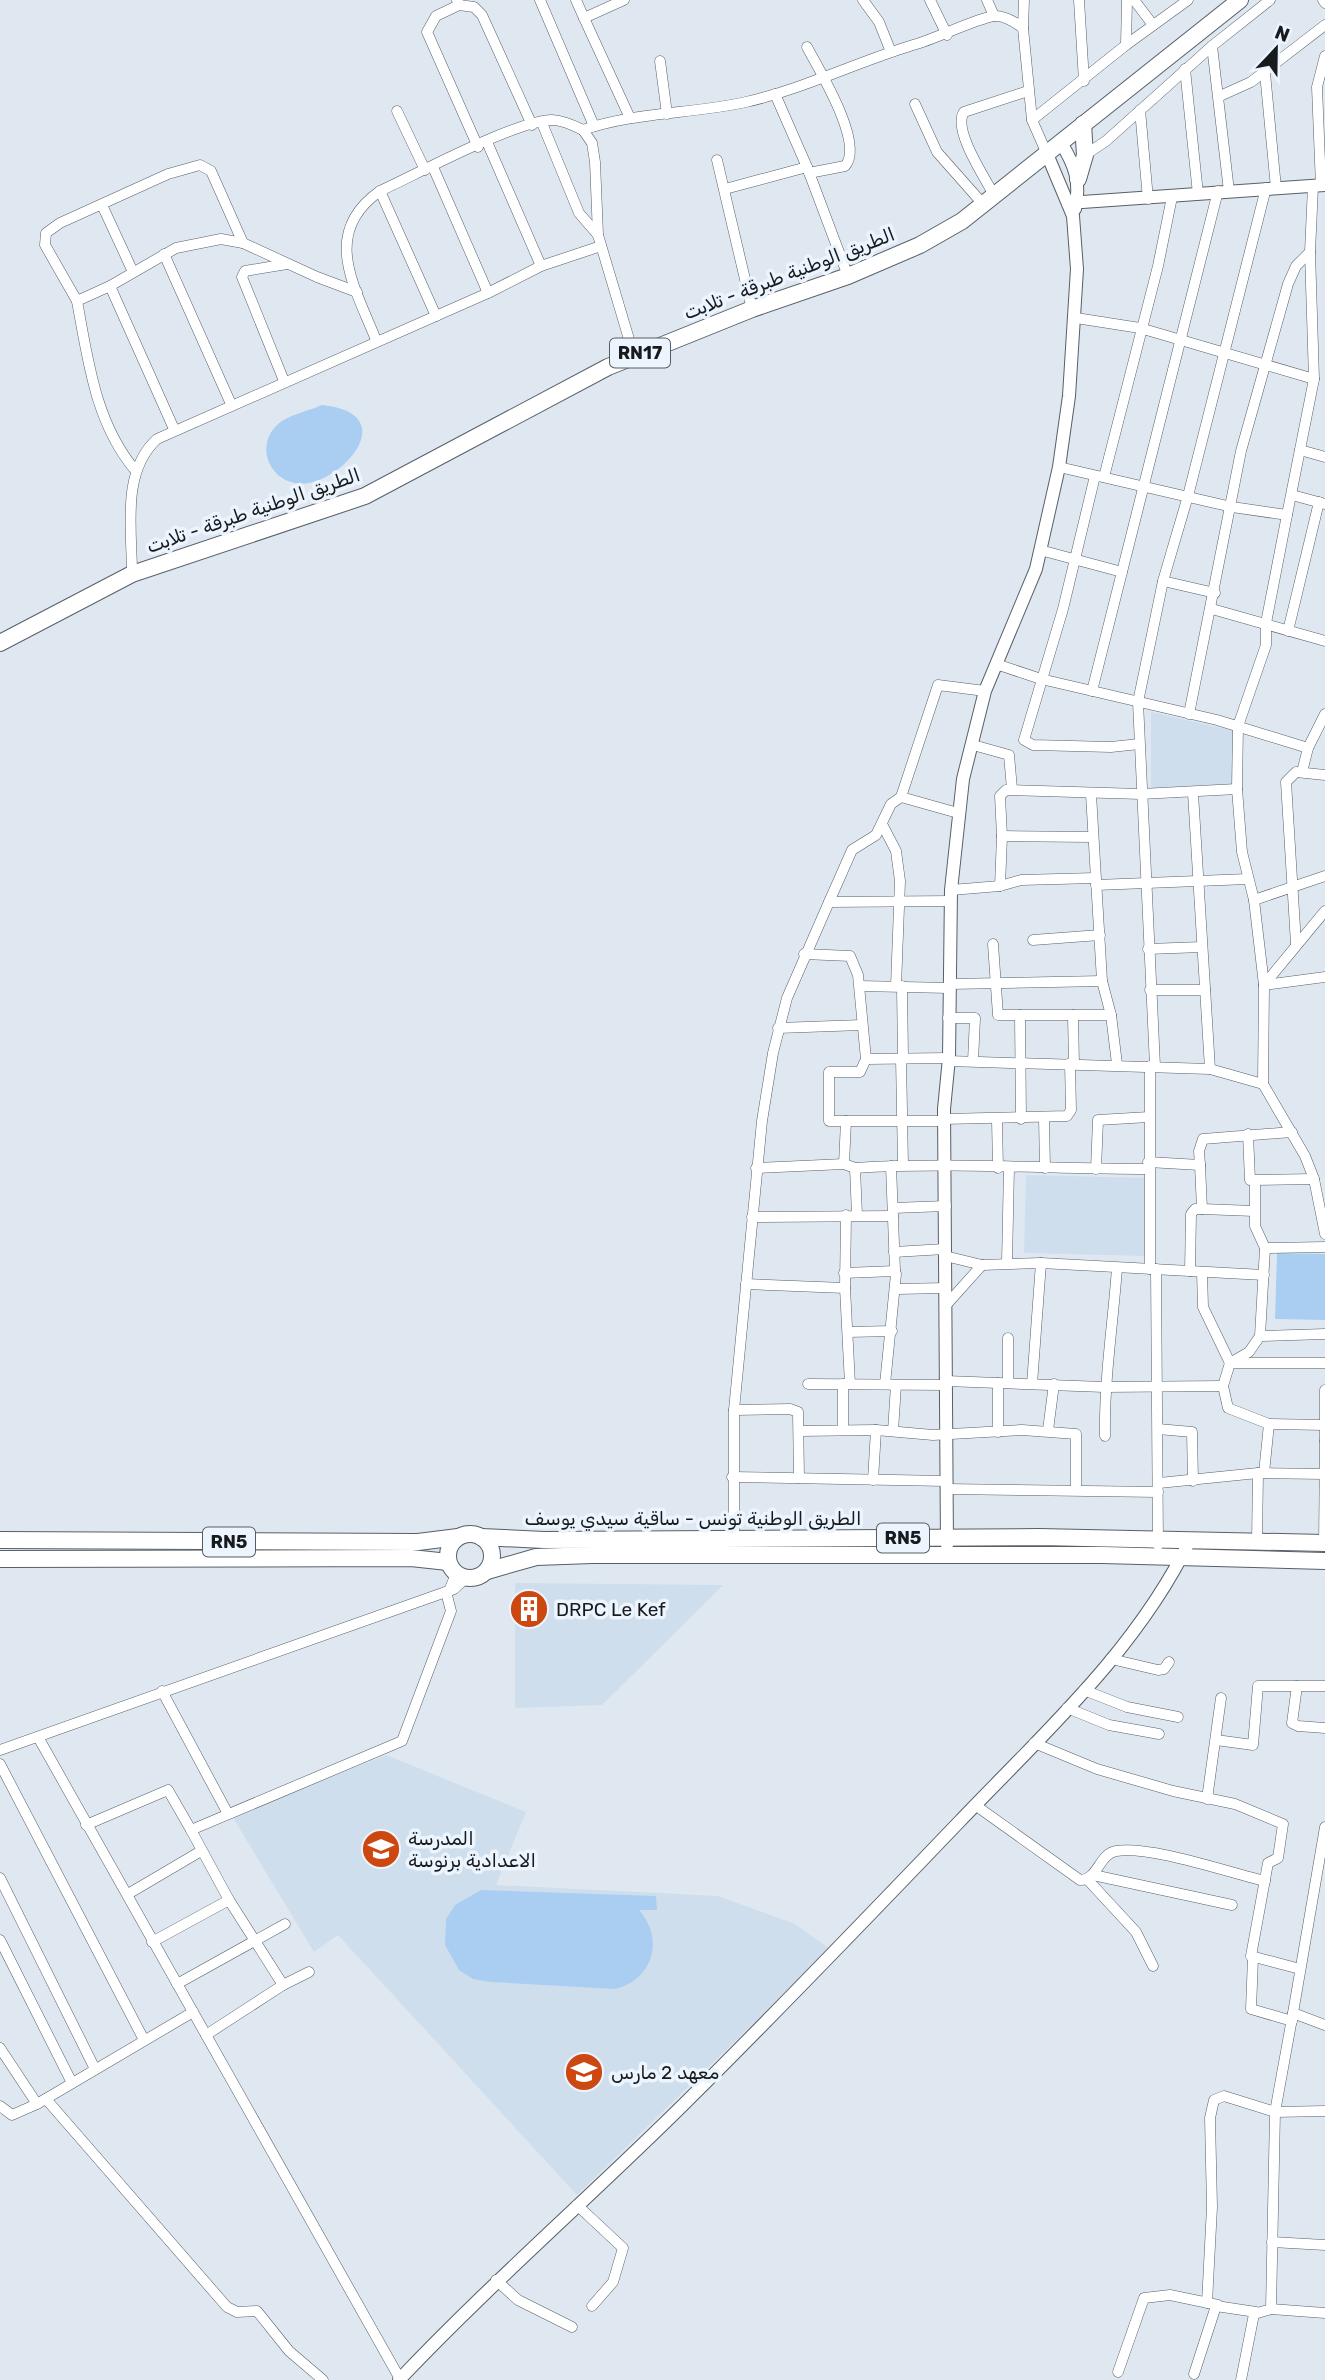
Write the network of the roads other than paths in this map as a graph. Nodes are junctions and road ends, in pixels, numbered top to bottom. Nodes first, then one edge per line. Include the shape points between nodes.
1 (540, 0) edge
2 (576, 0) edge
3 (624, 0) edge
4 (863, 0) edge
5 (930, 0) edge
6 (987, 0) edge
7 (1024, 0) edge
8 (1079, 0) edge
9 (1127, 0) edge
10 (1134, 0) edge
11 (1188, 0) edge
12 (1240, 0) edge
13 (1270, 0) edge
14 (458, 3) edge
15 (994, 16) junction
16 (584, 18) junction
17 (1153, 24) junction
18 (1325, 25) edge
19 (1023, 28) junction
20 (947, 35) junction
21 (1126, 45) junction
22 (1212, 46) junction
23 (807, 47) dead end
24 (891, 52) junction
25 (1325, 57) edge
26 (660, 61) dead end
27 (1185, 69) junction
28 (1265, 73) junction
29 (822, 76) junction
30 (1084, 81) junction
31 (1028, 91) junction
32 (775, 94) junction
33 (1220, 96) junction
34 (915, 104) dead end
35 (1140, 110) junction
36 (397, 111) dead end
37 (667, 114) junction
38 (630, 118) junction
39 (1032, 120) junction
40 (537, 124) junction
41 (1083, 124) junction
42 (594, 126) junction
43 (583, 130) junction
44 (1061, 142) junction
45 (482, 144) junction
46 (1046, 154) junction
47 (1085, 155) junction
48 (717, 160) dead end
49 (429, 168) junction
50 (808, 170) junction
51 (1078, 179) junction
52 (1320, 186) edge
53 (1271, 188) junction
54 (725, 189) junction
55 (380, 191) junction
56 (1223, 191) junction
57 (1198, 194) junction
58 (1172, 197) junction
59 (1147, 199) junction
60 (989, 200) junction
61 (1072, 202) junction
62 (102, 205) junction
63 (598, 235) junction
64 (243, 243) junction
65 (601, 246) junction
66 (1310, 252) junction
67 (164, 254) junction
68 (288, 264) junction
69 (541, 266) junction
70 (133, 272) junction
71 (848, 276) junction
72 (110, 286) junction
73 (357, 292) junction
74 (488, 293) junction
75 (77, 301) junction
76 (752, 309) junction
77 (436, 316) junction
78 (1076, 318) junction
79 (1140, 328) junction
80 (1181, 340) junction
81 (376, 341) junction
82 (1224, 352) junction
83 (634, 356) junction
84 (1265, 365) junction
85 (1314, 379) junction
86 (284, 382) junction
87 (231, 404) junction
88 (174, 429) junction
89 (1300, 450) junction
90 (1325, 457) edge
91 (1059, 467) junction
92 (135, 470) junction
93 (1100, 477) junction
94 (1143, 486) junction
95 (1292, 495) junction
96 (1188, 496) junction
97 (1322, 503) edge
98 (1232, 507) junction
99 (1287, 515) junction
100 (1040, 550) junction
101 (1074, 559) junction
102 (1122, 572) junction
103 (132, 574) junction
104 (1163, 582) junction
105 (1215, 593) junction
106 (1212, 609) junction
107 (1266, 623) junction
108 (1289, 631) junction
109 (1325, 641) edge
110 (0, 642) edge
111 (996, 664) junction
112 (1041, 679) junction
113 (985, 691) junction
114 (1092, 691) junction
115 (1138, 702) junction
116 (1189, 714) junction
117 (1325, 714) edge
118 (1238, 726) junction
119 (1139, 744) junction
120 (973, 745) junction
121 (1308, 748) junction
122 (1302, 772) junction
123 (1325, 775) edge
124 (1012, 789) junction
125 (1237, 789) junction
126 (1193, 793) junction
127 (1091, 794) junction
128 (1141, 794) junction
129 (901, 797) junction
130 (958, 813) junction
131 (883, 826) junction
132 (1002, 836) junction
133 (1091, 837) junction
134 (1325, 876) edge
135 (1248, 879) junction
136 (1095, 881) junction
137 (1196, 882) junction
138 (1144, 883) junction
139 (1000, 886) junction
140 (1293, 887) junction
141 (951, 896) junction
142 (898, 900) junction
143 (1254, 900) junction
144 (829, 902) junction
145 (1325, 911) edge
146 (1100, 935) junction
147 (1033, 940) dead end
148 (993, 944) dead end
149 (1296, 944) junction
150 (1202, 947) junction
151 (1148, 949) junction
152 (804, 954) junction
153 (1325, 976) edge
154 (997, 981) junction
155 (1102, 981) junction
156 (1264, 985) junction
157 (860, 986) junction
158 (899, 986) junction
159 (949, 986) junction
160 (1150, 990) junction
161 (1205, 990) junction
162 (1073, 1014) junction
163 (1020, 1015) junction
164 (1111, 1015) junction
165 (948, 1018) junction
166 (862, 1025) junction
167 (778, 1028) junction
168 (902, 1058) junction
169 (866, 1059) junction
170 (948, 1059) junction
171 (973, 1061) junction
172 (1020, 1062) junction
173 (1072, 1064) junction
174 (1117, 1064) junction
175 (1152, 1066) junction
176 (1210, 1069) junction
177 (1263, 1084) junction
178 (1149, 1117) junction
179 (1021, 1119) junction
180 (1044, 1119) junction
181 (944, 1120) junction
182 (997, 1120) junction
183 (846, 1121) junction
184 (902, 1121) junction
185 (1292, 1132) junction
186 (1248, 1134) junction
187 (844, 1164) junction
188 (1148, 1165) junction
189 (1200, 1165) junction
190 (897, 1166) junction
191 (946, 1166) junction
192 (756, 1168) junction
193 (855, 1168) junction
194 (1003, 1168) junction
195 (1045, 1168) junction
196 (1096, 1169) junction
197 (1314, 1179) junction
198 (1255, 1182) junction
199 (946, 1206) junction
200 (1202, 1209) junction
201 (1254, 1211) junction
202 (893, 1212) junction
203 (852, 1215) junction
204 (752, 1217) junction
205 (1325, 1234) edge
206 (1325, 1247) edge
207 (1265, 1248) junction
208 (894, 1252) junction
209 (945, 1253) junction
210 (1007, 1262) junction
211 (1041, 1263) junction
212 (982, 1265) junction
213 (1117, 1268) junction
214 (1153, 1269) junction
215 (895, 1271) junction
216 (1190, 1271) junction
217 (1202, 1272) junction
218 (844, 1273) junction
219 (1264, 1275) junction
220 (746, 1284) junction
221 (845, 1288) junction
222 (946, 1288) junction
223 (896, 1289) junction
224 (947, 1304) junction
225 (892, 1331) junction
226 (848, 1332) junction
227 (1325, 1332) edge
228 (1260, 1336) junction
229 (1008, 1338) dead end
230 (1325, 1345) edge
231 (1230, 1363) junction
232 (1325, 1363) edge
233 (946, 1383) junction
234 (1003, 1383) junction
235 (808, 1384) dead end
236 (847, 1384) junction
237 (1032, 1384) junction
238 (1054, 1384) junction
239 (891, 1385) junction
240 (1223, 1386) junction
241 (1104, 1387) junction
242 (1155, 1387) junction
243 (1325, 1390) edge
244 (734, 1410) junction
245 (1269, 1424) junction
246 (1325, 1425) edge
247 (1158, 1429) junction
248 (843, 1430) junction
249 (876, 1430) junction
250 (1048, 1430) junction
251 (893, 1431) junction
252 (799, 1432) junction
253 (998, 1432) junction
254 (946, 1434) junction
255 (1105, 1436) dead end
256 (1325, 1441) edge
257 (1261, 1473) junction
258 (1324, 1474) edge
259 (732, 1477) junction
260 (799, 1478) junction
261 (873, 1480) junction
262 (1193, 1481) junction
263 (946, 1485) junction
264 (1158, 1488) junction
265 (1076, 1490) junction
266 (458, 1537) junction
267 (481, 1537) junction
268 (947, 1537) junction
269 (734, 1539) junction
270 (0, 1540) edge
271 (1190, 1540) junction
272 (1256, 1542) junction
273 (1324, 1543) edge
274 (1157, 1548) junction
275 (947, 1556) junction
276 (1182, 1558) junction
277 (0, 1559) edge
278 (1325, 1561) edge
279 (457, 1571) junction
280 (487, 1571) junction
281 (447, 1592) junction
282 (1111, 1659) junction
283 (1169, 1662) dead end
284 (1297, 1686) junction
285 (1325, 1686) edge
286 (1084, 1690) junction
287 (162, 1691) junction
288 (1221, 1698) dead end
289 (1067, 1707) junction
290 (1178, 1717) dead end
291 (1325, 1728) edge
292 (1159, 1734) dead end
293 (38, 1737) junction
294 (1216, 1740) junction
295 (1034, 1743) junction
296 (0, 1750) edge
297 (0, 1764) edge
298 (1207, 1799) junction
299 (975, 1805) junction
300 (227, 1812) junction
301 (86, 1825) junction
302 (1325, 1827) edge
303 (191, 1830) junction
304 (201, 1851) junction
305 (1090, 1877) junction
306 (0, 1878) edge
307 (1265, 1881) junction
308 (128, 1894) junction
309 (229, 1900) junction
310 (1232, 1905) dead end
311 (285, 1924) dead end
312 (0, 1940) edge
313 (256, 1940) junction
314 (152, 1942) junction
315 (1253, 1958) junction
316 (1153, 1966) dead end
317 (1300, 1969) junction
318 (309, 1972) dead end
319 (177, 1984) junction
320 (283, 1985) junction
321 (192, 2012) junction
322 (1292, 2017) junction
323 (1325, 2025) edge
324 (206, 2035) junction
325 (144, 2040) junction
326 (0, 2048) edge
327 (95, 2069) junction
328 (72, 2083) junction
329 (42, 2101) junction
330 (0, 2106) edge
331 (1325, 2111) edge
332 (1275, 2112) junction
333 (577, 2205) junction
334 (1272, 2242) junction
335 (1325, 2245) edge
336 (496, 2280) junction
337 (1213, 2304) junction
338 (592, 2306) dead end
339 (1271, 2309) junction
340 (1256, 2312) junction
341 (1325, 2313) edge
342 (572, 2327) dead end
343 (1118, 2372) dead end
344 (1194, 2374) dead end
345 (323, 2380) edge
346 (399, 2380) edge
347 (1241, 2380) edge

1 - 42 street
2 - 16 street
3 - 16 street
4 - 24 street
5 - 20 street
6 - 15 street
7 - 19 street
8 - 30 street
9 - 21 street
10 - 17 street
11 - 17 street
12 - 41 main road, الطريق الوطنية طبرقة - تلابت / RN17
13 - 22 street
14 - 40 street via 474,7 482,15
14 - 45 street via 436,16 427,32
15 - 19 street
15 - 20 street
16 - 38 street
17 - 21 street
18 - 28 street
19 - 31 street
20 - 24 street
21 - 30 street
22 - 27 street
22 - 33 street
23 - 29 street
24 - 29 street
25 - 52 street via 1317,87
26 - 37 street
27 - 35 street
27 - 57 street
28 - 33 street
28 - 53 street
29 - 32 street
29 - 50 street via 843,118 850,160 845,166
30 - 39 street
31 - 39 street
31 - 60 street via 964,112 961,117
32 - 37 street
32 - 50 street
33 - 56 street
34 - 60 street via 937,152
35 - 47 street
35 - 59 street
36 - 49 street
37 - 38 street
38 - 42 street
39 - 46 street
40 - 43 street via 552,120
40 - 45 street
40 - 63 street via 579,213
41 - 44 main road, الطريق الوطنية طبرقة - تلابت / RN17
41 - 47 main road
42 - 43 street
43 - 63 street via 592,143 595,162
44 - 46 main road, الطريق الوطنية طبرقة - تلابت / RN17
44 - 51 street via 1075,164
45 - 49 street
45 - 69 street
46 - 60 main road, الطريق الوطنية طبرقة - تلابت / RN17
46 - 61 street
47 - 51 main road
48 - 54 street
49 - 55 street
49 - 74 street
50 - 54 street
50 - 71 street
51 - 61 street
52 - 53 street
52 - 66 street
53 - 56 street
53 - 82 street
54 - 76 street
55 - 73 street via 366,201 348,231 346,262
55 - 77 street
56 - 57 street
56 - 80 street
57 - 58 street
58 - 59 street
58 - 79 street
59 - 61 street
60 - 71 main road, الطريق الوطنية طبرقة - تلابت / RN17 via 941,233
61 - 78 street
62 - 64 street via 168,174 200,165 215,178
62 - 70 street
62 - 75 street via 51,228 45,240
63 - 65 street
64 - 67 street via 211,240
64 - 68 street
65 - 69 street
65 - 83 street
66 - 84 street via 1296,266 1288,284
66 - 85 street
67 - 70 street
67 - 87 street
68 - 73 street
68 - 86 street via 253,268 242,277
69 - 74 street
70 - 72 street
71 - 76 main road, الطريق الوطنية طبرقة - تلابت / RN17
72 - 75 street
72 - 88 street
73 - 81 street
74 - 77 street
75 - 92 street via 99,405 119,451
76 - 83 main road, الطريق الوطنية طبرقة - تلابت / RN17
77 - 81 street
78 - 79 street
78 - 91 street
79 - 80 street
79 - 93 street
80 - 82 street
80 - 94 street
81 - 86 street
82 - 84 street
82 - 96 street
83 - 103 main road, الطريق الوطنية طبرقة - تلابت / RN17 via 559,391 365,496
84 - 85 street
84 - 98 street via 1241,451
85 - 89 street
86 - 87 street
87 - 88 street
88 - 92 street via 147,448
89 - 90 street
89 - 95 street
91 - 93 street
91 - 100 street
92 - 103 street
93 - 94 street
93 - 101 street
94 - 96 street
94 - 102 street
95 - 97 street
95 - 99 street
96 - 98 street
96 - 104 street
97 - 108 street
98 - 99 street
98 - 105 street
99 - 107 street
100 - 101 street
100 - 111 street via 1030,586
101 - 102 street
101 - 112 street
102 - 114 street
103 - 110 main road, الطريق الوطنية طبرقة - تلابت / RN17
104 - 105 street
104 - 115 street
105 - 106 street
106 - 107 street
106 - 116 street
107 - 108 street
107 - 118 street via 1266,646
108 - 109 street
111 - 112 street
111 - 113 street
112 - 114 street
112 - 119 street via 1026,743 1091,748
113 - 120 street
113 - 129 street via 938,685
114 - 115 street
115 - 116 street
115 - 119 street
116 - 118 street
117 - 121 street
118 - 121 street
118 - 125 street
119 - 128 street
120 - 124 street via 1009,755
120 - 130 street
121 - 122 street
122 - 123 street
122 - 140 street via 1291,774 1286,782
124 - 127 street
124 - 132 street via 1000,796
125 - 126 street
125 - 135 street
126 - 128 street
126 - 137 street
127 - 128 street
127 - 133 street
128 - 138 street
129 - 130 street
129 - 131 street via 891,804
130 - 141 street
131 - 142 street via 896,851
131 - 144 street via 872,839 852,850
132 - 133 street
132 - 139 street
133 - 136 street
134 - 140 street
135 - 137 street
135 - 143 street
136 - 138 street
136 - 139 street via 1021,880
136 - 146 street
137 - 138 street
137 - 150 street
138 - 151 street
139 - 141 street
140 - 143 street
140 - 149 street
141 - 142 street
141 - 159 street
142 - 144 street
142 - 158 street
143 - 156 street
144 - 152 street
145 - 149 street
146 - 147 street
146 - 155 street
148 - 154 street
149 - 156 street
150 - 151 street
150 - 161 street
151 - 160 street
152 - 157 street via 850,956
152 - 167 street
153 - 156 street
154 - 155 street
154 - 159 street
154 - 163 street via 998,1015
155 - 164 street
156 - 177 street
157 - 158 street
157 - 166 street
158 - 159 street
158 - 168 street
159 - 165 street
160 - 161 street
160 - 175 street
161 - 176 street
162 - 163 street
162 - 164 street
162 - 173 street
163 - 172 street
164 - 174 street
165 - 170 street
165 - 171 street via 975,1018
166 - 167 street
166 - 169 street
167 - 192 street
168 - 169 street
168 - 170 street
168 - 184 street
169 - 183 street via 860,1072 829,1072 830,1121
170 - 171 street
170 - 181 street
171 - 172 street
172 - 173 street
172 - 179 street
173 - 174 street
173 - 180 street via 1070,1114
174 - 175 street
175 - 176 street
175 - 178 street
176 - 177 street
177 - 185 street
178 - 188 street
178 - 196 street via 1098,1120
179 - 180 street
179 - 182 street
180 - 195 street
181 - 182 street
181 - 184 street
181 - 191 street
182 - 194 street
183 - 184 street
183 - 187 street
184 - 190 street
185 - 186 street
185 - 197 street
186 - 189 street via 1203,1139
186 - 198 street via 1249,1177
187 - 192 street
187 - 193 street
188 - 189 street
188 - 196 street
188 - 214 street
189 - 200 street
190 - 191 street
190 - 193 street
190 - 202 street
191 - 194 street
191 - 199 street
192 - 204 street
193 - 203 street
194 - 195 street
194 - 210 street
195 - 196 street
197 - 198 street
197 - 205 street
198 - 201 street
199 - 202 street
199 - 209 street
200 - 201 street
200 - 216 street via 1191,1214
201 - 207 street
202 - 203 street
202 - 208 street
203 - 204 street
203 - 218 street
204 - 220 street
206 - 207 street
207 - 219 street
208 - 209 street
208 - 215 street
209 - 212 street
209 - 222 street
210 - 211 street
210 - 212 street
211 - 213 street
211 - 237 street
212 - 224 street
213 - 214 street
213 - 241 street
214 - 216 street
214 - 242 street
215 - 218 street
215 - 223 street
216 - 217 street
217 - 219 street
217 - 231 street via 1203,1307
218 - 221 street
219 - 228 street
220 - 221 street
220 - 244 street
221 - 226 street
222 - 223 street
222 - 224 street
223 - 225 street
224 - 233 street
225 - 226 street
225 - 239 street
226 - 236 street
227 - 228 street
227 - 230 street
228 - 231 street via 1249,1352
229 - 234 street
231 - 232 street
231 - 240 street
233 - 234 street
233 - 239 street
233 - 254 street
234 - 237 street
234 - 253 street
235 - 236 street
236 - 239 street
236 - 248 street
237 - 238 street
238 - 241 street
238 - 250 street
239 - 251 street
240 - 242 street
240 - 245 street via 1228,1408
241 - 242 street
241 - 255 street
242 - 247 street
243 - 246 street
244 - 252 street via 795,1410
244 - 259 street
245 - 246 street
245 - 257 street
246 - 256 street
247 - 262 street via 1192,1432
247 - 264 street
248 - 249 street
248 - 252 street
249 - 251 street
249 - 261 street
250 - 253 street
250 - 265 street via 1076,1434
251 - 254 street
252 - 260 street
253 - 254 street
254 - 263 street
256 - 258 street
257 - 258 street
257 - 262 street
257 - 272 street
258 - 273 street
259 - 260 street
259 - 269 street
260 - 261 street
261 - 263 street
262 - 264 street
263 - 265 street
263 - 268 street
264 - 265 street
264 - 274 street
266 - 267 main road, RN5
266 - 270 main road, RN5 via 418,1542
266 - 279 main road via 449,1548
267 - 269 main road, الطريق الوطنية تونس - ساقية سيدي يوسف / RN5
267 - 280 main road via 492,1553
268 - 269 main road, الطريق الوطنية تونس - ساقية سيدي يوسف / RN5
268 - 274 main road, الطريق الوطنية تونس - ساقية سيدي يوسف / RN5
268 - 275 street
271 - 272 main road, الطريق الوطنية تونس - ساقية سيدي يوسف / RN5
271 - 274 main road, الطريق الوطنية تونس - ساقية سيدي يوسف / RN5
271 - 276 street
272 - 273 main road, الطريق الوطنية تونس - ساقية سيدي يوسف / RN5
273 - 278 street
274 - 275 main road, الطريق الوطنية تونس - ساقية سيدي يوسف / RN5
274 - 276 main road, الطريق الوطنية تونس - ساقية سيدي يوسف / RN5
275 - 280 main road, الطريق الوطنية تونس - ساقية سيدي يوسف / RN5 via 554,1556 523,1559
276 - 278 main road, الطريق الوطنية تونس - ساقية سيدي يوسف / RN5
276 - 282 street via 1153,1606
277 - 279 main road, RN5 via 411,1558
279 - 280 main road, RN5 via 479,1577
279 - 281 street
281 - 287 street
281 - 300 street via 451,1611 402,1741
282 - 283 street via 1158,1670
282 - 286 street
284 - 285 street
284 - 291 street via 1292,1724
284 - 294 street via 1258,1686 1251,1746
286 - 289 street
286 - 290 street via 1127,1707
287 - 293 street
287 - 300 street
288 - 294 street
289 - 292 street via 1109,1725
289 - 295 street
293 - 296 street
293 - 301 street
294 - 298 street
295 - 298 street via 1097,1769
295 - 299 street
297 - 325 street
298 - 307 street via 1235,1804 1284,1826 1278,1858 1269,1860
299 - 305 street via 1077,1879
299 - 333 street via 811,1977
300 - 303 street
301 - 303 street via 168,1790
301 - 308 street
302 - 317 street
303 - 304 street
304 - 308 street
304 - 309 street
305 - 307 street via 1109,1854 1120,1851
305 - 310 street
305 - 316 street via 1136,1932
306 - 327 street
307 - 315 street
308 - 314 street
309 - 313 street
309 - 314 street
311 - 313 street
312 - 328 street
313 - 319 street
313 - 320 street
314 - 319 street
315 - 317 street
315 - 322 street via 1251,2009
317 - 322 street
318 - 320 street
319 - 321 street
320 - 324 street
321 - 324 street
321 - 325 street
322 - 323 street
322 - 332 street
324 - 346 street
325 - 327 street
326 - 329 street
327 - 328 street
328 - 329 street
329 - 330 street via 12,2115
329 - 345 street via 227,2307 237,2312 257,2311 289,2351
331 - 332 street
332 - 334 street
332 - 337 street via 1221,2096 1211,2108
333 - 336 street
333 - 338 street via 623,2248 613,2282
334 - 335 street
334 - 339 street
336 - 342 street via 522,2303
336 - 346 street
337 - 340 street
337 - 343 street via 1157,2295 1144,2298
337 - 344 street
339 - 340 street
339 - 341 street
340 - 347 street

